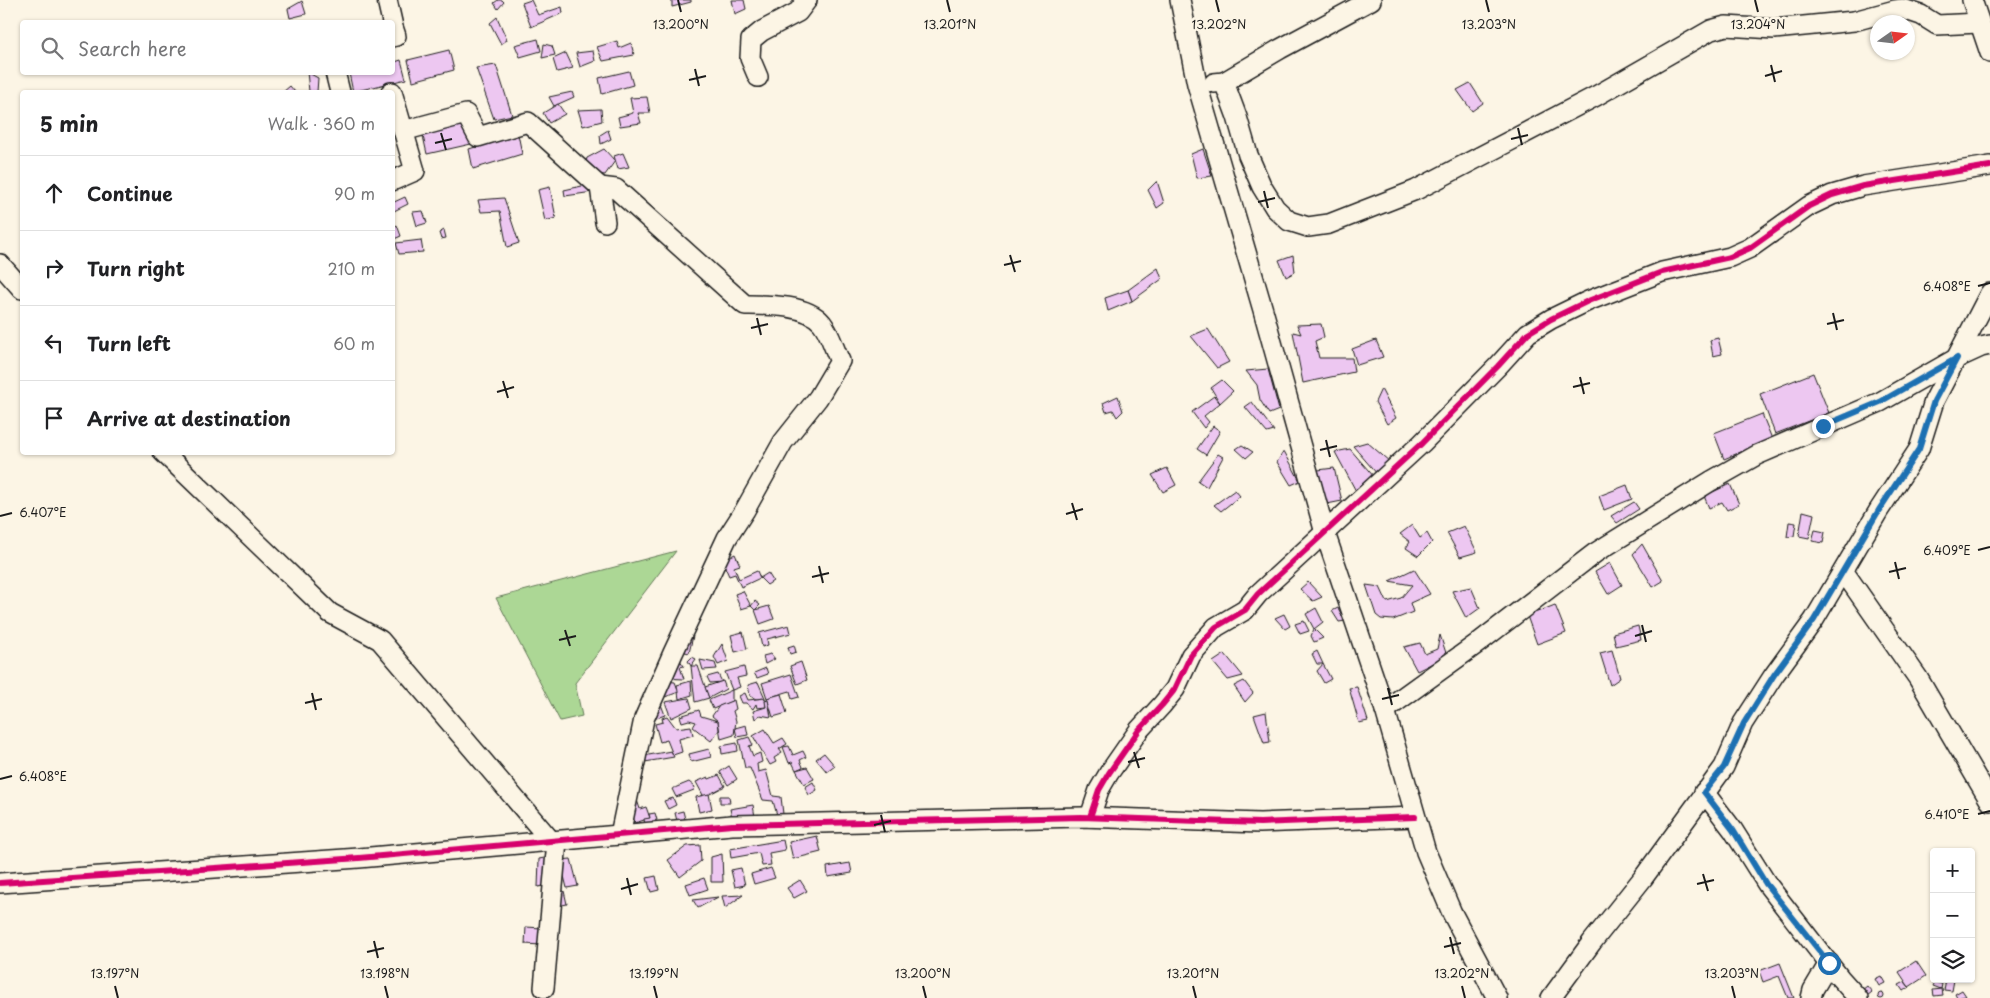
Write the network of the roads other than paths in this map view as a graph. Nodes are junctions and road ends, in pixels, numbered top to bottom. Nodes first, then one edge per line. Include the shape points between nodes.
1 (386, 0) edge
2 (807, 0) edge
3 (1180, 0) edge
4 (1371, 0) edge
5 (1972, 0) edge
6 (391, 20) edge
7 (1979, 23) junction
8 (1990, 53) edge
9 (336, 75) edge
10 (758, 77) dead end
11 (1224, 82) junction
12 (1197, 84) junction
13 (340, 90) edge
14 (395, 103) edge
15 (403, 131) junction
16 (1990, 166) edge
17 (395, 180) edge
18 (600, 187) junction
19 (605, 222) dead end
20 (0, 264) edge
21 (20, 287) edge
22 (1990, 293) edge
23 (1990, 345) edge
24 (1957, 358) junction
25 (166, 455) edge
26 (1325, 533) junction
27 (1844, 572) junction
28 (1385, 710) junction
29 (1704, 792) junction
30 (1990, 801) edge
31 (1090, 817) junction
32 (1415, 817) junction
33 (620, 835) junction
34 (554, 841) junction
35 (0, 883) edge
36 (1829, 963) junction
37 (544, 988) dead end
38 (1497, 998) edge
39 (1551, 998) edge
40 (1811, 998) edge
41 (1858, 998) edge

1 - 6 street
2 - 10 street via 798,12 751,40 750,58
3 - 12 street
4 - 11 street
5 - 7 street
7 - 8 street
7 - 11 street via 1937,25 1922,15 1903,9 1854,21 1774,29 1726,26 1711,30 1596,96 1416,190 1329,224 1308,227 1289,221 1275,208 1262,187
9 - 13 street
11 - 12 street
12 - 26 street
14 - 15 street
15 - 17 street via 415,171
15 - 18 street via 466,114 478,137 528,122
16 - 26 street via 1863,186 1832,195 1809,206 1750,248 1730,257 1662,272 1551,319 1528,333 1422,443
18 - 19 street
18 - 33 street via 616,189 745,305 809,311 822,323 840,361 818,398 783,442 727,538 673,653 644,719
20 - 21 street
22 - 24 street
23 - 24 street
24 - 27 street via 1934,401 1919,449
24 - 28 street via 1880,402 1757,455 1653,516 1595,554
25 - 34 street via 330,613 380,640
26 - 28 street
26 - 31 street via 1258,594 1245,610 1216,627 1191,655 1175,689 1139,730 1109,773
27 - 29 street via 1774,675 1744,723 1724,767
27 - 30 street via 1918,678
28 - 32 street
29 - 36 street via 1733,830 1766,884
29 - 39 street
31 - 32 street via 1260,823
31 - 33 street via 732,826
32 - 38 street via 1452,913
33 - 34 street
34 - 35 street
34 - 37 street
36 - 40 street via 1812,990
36 - 41 street

